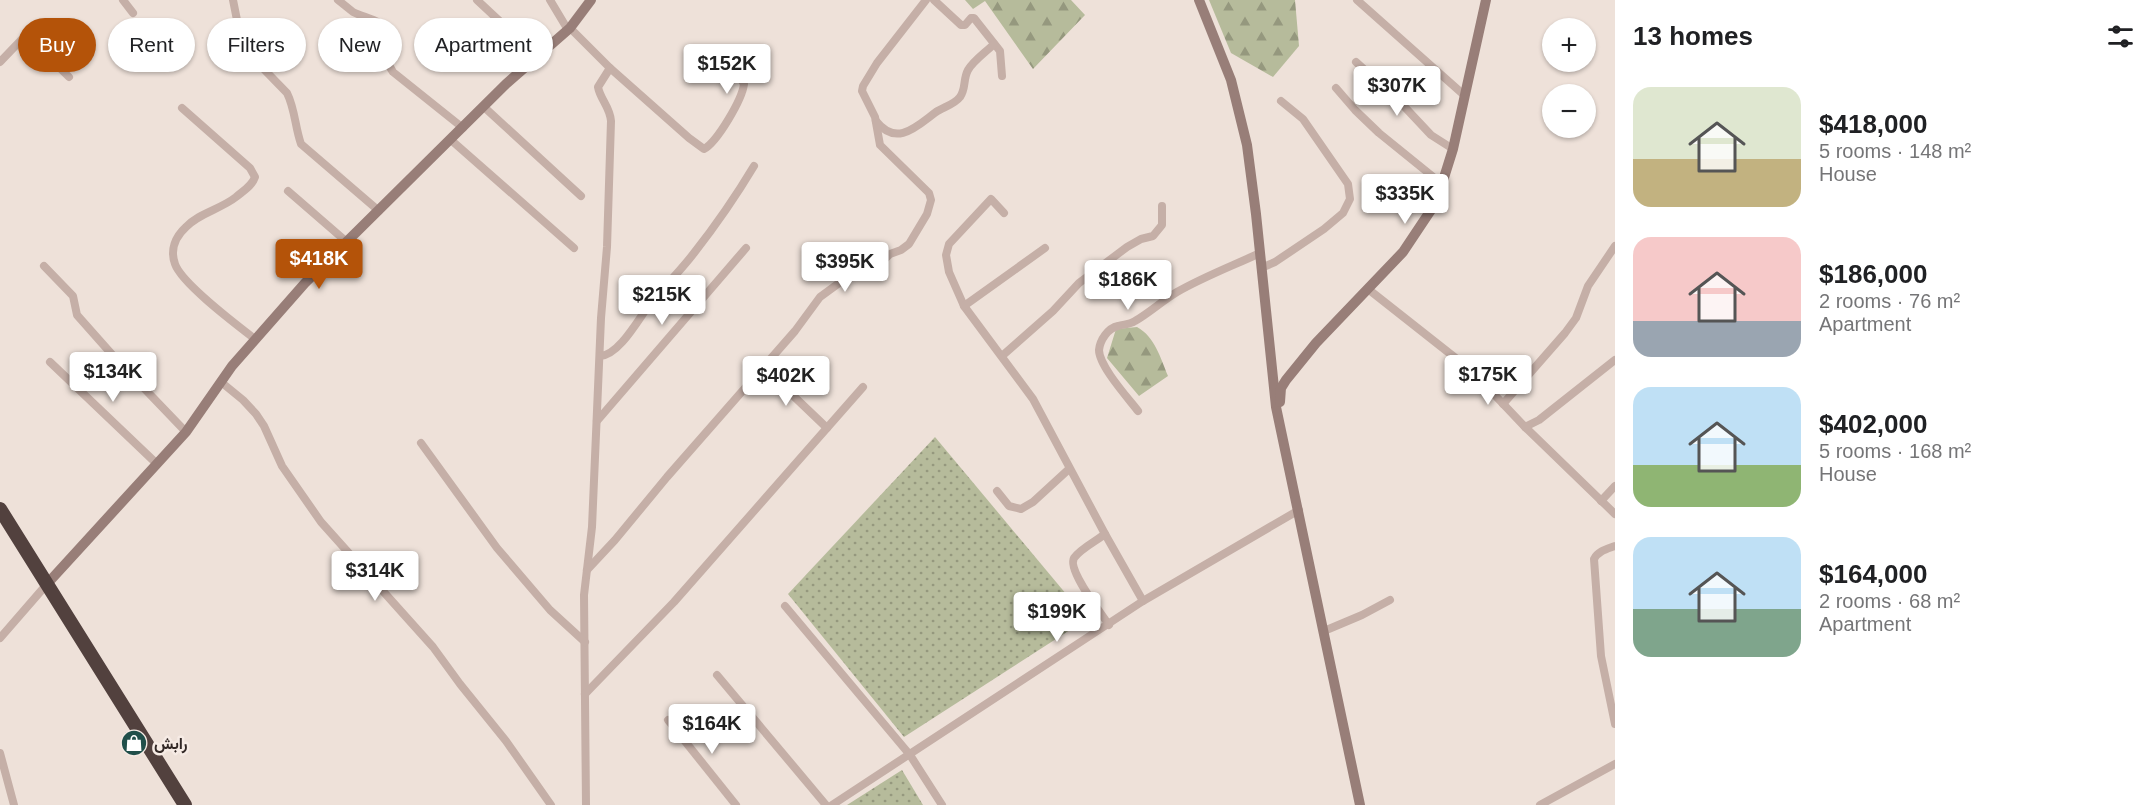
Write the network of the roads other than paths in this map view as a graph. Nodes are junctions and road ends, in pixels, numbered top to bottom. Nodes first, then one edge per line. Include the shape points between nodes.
1 (123, 0) edge
2 (233, 0) edge
3 (338, 0) edge
4 (477, 0) edge
5 (550, 0) edge
6 (591, 0) edge
7 (926, 0) edge
8 (934, 0) edge
9 (1199, 0) edge
10 (1357, 0) edge
11 (1486, 0) edge
12 (133, 13) dead end
13 (496, 18) edge
14 (569, 29) junction
15 (553, 43) edge
16 (994, 44) junction
17 (703, 50) dead end
18 (0, 62) edge
19 (1356, 62) dead end
20 (610, 68) junction
21 (520, 72) edge
22 (1002, 76) dead end
23 (69, 77) dead end
24 (1336, 88) dead end
25 (1464, 94) junction
26 (1281, 100) dead end
27 (484, 107) junction
28 (182, 108) dead end
29 (876, 121) junction
30 (463, 128) junction
31 (451, 140) junction
32 (1453, 149) junction
33 (754, 166) dead end
34 (1442, 184) junction
35 (288, 191) dead end
36 (581, 196) dead end
37 (1162, 206) dead end
38 (379, 211) junction
39 (1004, 213) dead end
40 (348, 243) junction
41 (1615, 246) edge
42 (574, 248) dead end
43 (746, 248) dead end
44 (1045, 248) dead end
45 (1260, 253) junction
46 (44, 266) dead end
47 (1261, 268) junction
48 (1368, 288) junction
49 (964, 306) junction
50 (255, 339) junction
51 (600, 356) junction
52 (1002, 356) junction
53 (1615, 360) edge
54 (50, 362) dead end
55 (763, 367) junction
56 (220, 382) junction
57 (863, 387) dead end
58 (1503, 404) junction
59 (1138, 411) dead end
60 (1278, 415) junction
61 (597, 421) junction
62 (1525, 427) junction
63 (827, 428) junction
64 (186, 432) junction
65 (421, 443) dead end
66 (157, 464) junction
67 (1069, 469) junction
68 (1615, 486) edge
69 (997, 490) dead end
70 (1601, 501) junction
71 (0, 509) edge
72 (1299, 510) junction
73 (1615, 514) edge
74 (1105, 534) junction
75 (1615, 546) edge
76 (586, 571) junction
77 (47, 584) junction
78 (1143, 600) junction
79 (1390, 600) dead end
80 (785, 606) dead end
81 (1109, 625) junction
82 (1324, 631) junction
83 (0, 638) edge
84 (585, 642) junction
85 (717, 675) dead end
86 (585, 694) junction
87 (668, 720) dead end
88 (1615, 724) edge
89 (0, 753) edge
90 (910, 755) junction
91 (1615, 764) edge
92 (14, 805) edge
93 (185, 805) edge
94 (551, 805) edge
95 (586, 805) edge
96 (736, 805) edge
97 (826, 805) edge
98 (832, 805) edge
99 (942, 805) edge
100 (1360, 805) edge
101 (1540, 805) edge

1 - 12 street
2 - 38 street via 252,57 290,100 301,144
3 - 30 street via 382,23 391,33 393,43 388,59 393,72
4 - 13 street
5 - 14 street
6 - 14 street
7 - 29 street via 863,86
8 - 16 street via 961,25 974,18
9 - 45 street via 1231,80 1242,124
10 - 25 street
11 - 25 street
14 - 15 street
14 - 20 street
16 - 22 street via 1000,53
16 - 29 street via 968,70 965,87 957,100 919,127 890,132
17 - 20 street via 744,84 735,110 704,149
18 - 23 street via 27,36
19 - 32 street via 1431,135
20 - 51 street via 598,87 611,121
21 - 27 street
24 - 34 street via 1379,133
25 - 32 street
26 - 47 street via 1303,119 1351,194 1343,213 1330,224
27 - 30 street
27 - 36 street
28 - 50 street via 255,177 227,204 186,226 173,248 175,264 205,298
29 - 55 street via 880,145 929,193 927,214 906,247 890,254 876,268 840,281 820,297
30 - 31 street
31 - 38 street
31 - 42 street
32 - 34 street
33 - 51 street via 693,254 625,339
34 - 48 street via 1415,236
35 - 40 street
37 - 52 street via 1162,225 1153,236 1141,238 1079,283
38 - 40 street
39 - 49 street via 992,199 948,244 949,272
40 - 50 street via 305,283
41 - 58 street via 1588,286 1576,318
43 - 61 street
44 - 49 street
45 - 47 street
45 - 59 street via 1178,291 1137,321 1116,326 1104,336 1099,353 1103,364
46 - 64 street via 73,296 77,315
47 - 60 street
48 - 58 street via 1472,370
48 - 60 street via 1286,380 1281,388
49 - 52 street
50 - 56 street
51 - 61 street
52 - 67 street via 1033,399
53 - 62 street
54 - 66 street
55 - 63 street
55 - 76 street
56 - 64 street
56 - 94 street via 256,414 282,466 321,522 433,648
57 - 63 street
58 - 62 street
60 - 72 street
61 - 76 street
62 - 70 street
63 - 86 street via 674,602
64 - 66 street
65 - 84 street via 497,548 550,610
66 - 77 street
67 - 69 street via 1021,509 1009,506
67 - 74 street
68 - 70 street
70 - 73 street
71 - 77 highway
72 - 78 street
72 - 82 street
74 - 78 street
74 - 81 street via 1074,557 1073,564
75 - 88 street via 1594,559 1601,656
76 - 84 street
77 - 83 street
77 - 93 highway
78 - 81 street
79 - 82 street
80 - 90 street
81 - 90 street
82 - 100 street
84 - 86 street
85 - 97 street
86 - 95 street
87 - 96 street
89 - 92 street
90 - 98 street
90 - 99 street
91 - 101 street

